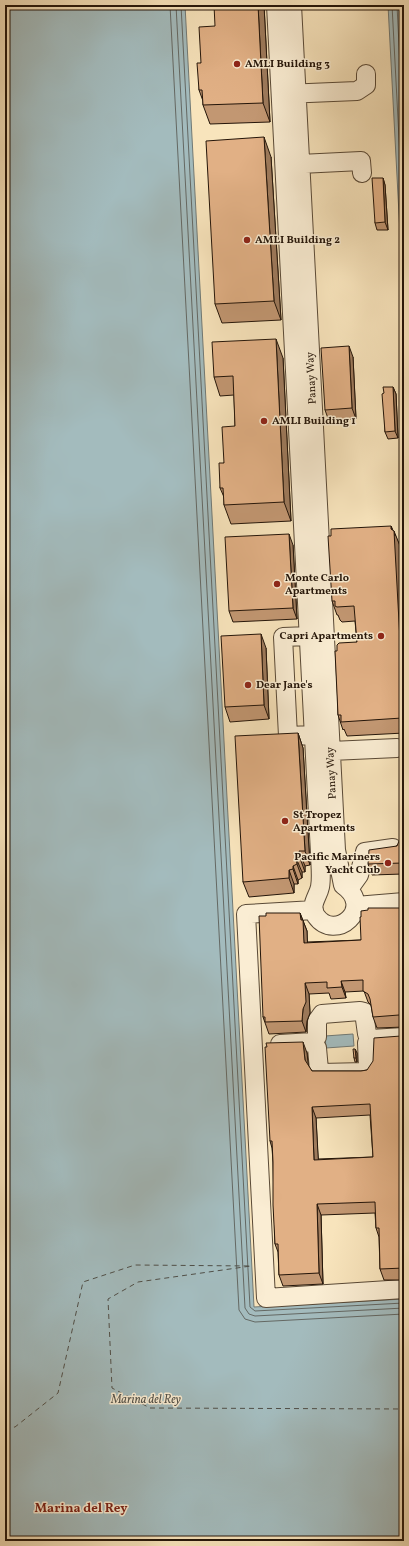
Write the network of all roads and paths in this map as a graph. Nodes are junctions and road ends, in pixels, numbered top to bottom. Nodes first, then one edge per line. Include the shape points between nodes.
1 (276, 5) edge
2 (292, 5) edge
3 (366, 74) dead end
4 (289, 94) junction
5 (300, 164) junction
6 (362, 173) dead end
7 (309, 636) junction
8 (314, 734) junction
9 (397, 748) dead end
10 (331, 751) junction
11 (394, 848) edge
12 (352, 898) junction
13 (404, 902) edge
14 (314, 910) junction
15 (404, 1037) edge
16 (372, 1039) junction
17 (313, 1042) junction
18 (253, 1045) junction
19 (404, 1289) edge

1 - 4 street, Panay Way
2 - 4 street, Panay Way
3 - 4 street via 366,85 357,91
4 - 5 street, Panay Way
4 - 7 street, Panay Way
5 - 6 street via 361,161
5 - 10 street, Panay Way
7 - 8 street, Panay Way
7 - 8 street via 283,637 288,736
8 - 14 street, Panay Way via 320,853 320,887 313,902
9 - 10 street
10 - 12 street, Panay Way via 336,850 343,885
11 - 12 street via 365,852
12 - 13 street
12 - 14 street via 353,914 348,921 340,925 332,926 322,922
14 - 18 street via 246,914
15 - 16 street
16 - 17 street via 367,1034 364,1012 360,1011 322,1014 317,1020 317,1037
16 - 17 street via 368,1043 368,1067 365,1072 321,1073 318,1070 317,1048
17 - 18 street
18 - 19 street via 266,1298

